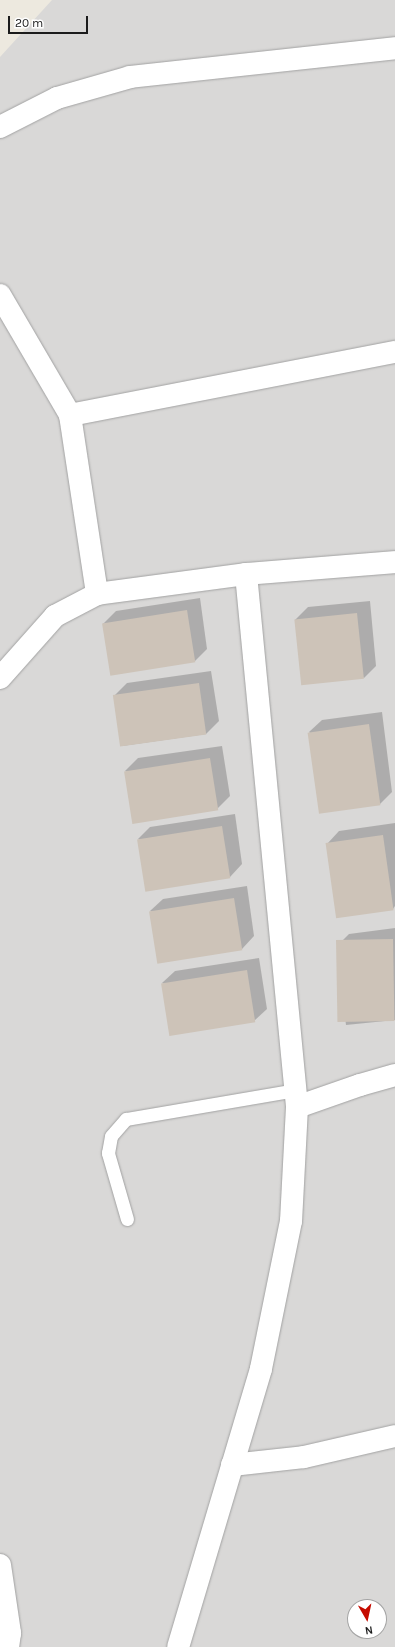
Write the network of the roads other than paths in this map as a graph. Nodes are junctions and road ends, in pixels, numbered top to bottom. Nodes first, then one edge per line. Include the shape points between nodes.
1 (395, 48) edge
2 (0, 127) edge
3 (0, 295) edge
4 (395, 352) edge
5 (70, 415) junction
6 (395, 562) edge
7 (246, 574) junction
8 (98, 594) junction
9 (0, 678) edge
10 (395, 1075) edge
11 (296, 1099) junction
12 (127, 1219) dead end
13 (395, 1436) edge
14 (232, 1465) junction
15 (0, 1565) edge
16 (8, 1647) edge
17 (178, 1647) edge

1 - 2 street via 130,77 57,98
3 - 5 street
4 - 5 street
5 - 8 street
6 - 7 street
7 - 8 street
7 - 11 street
8 - 9 street via 55,616
10 - 11 street
11 - 12 lane via 126,1119 111,1136 108,1153
11 - 14 street via 291,1221 261,1369
13 - 14 street via 304,1457
14 - 17 street
15 - 16 street via 10,1633

